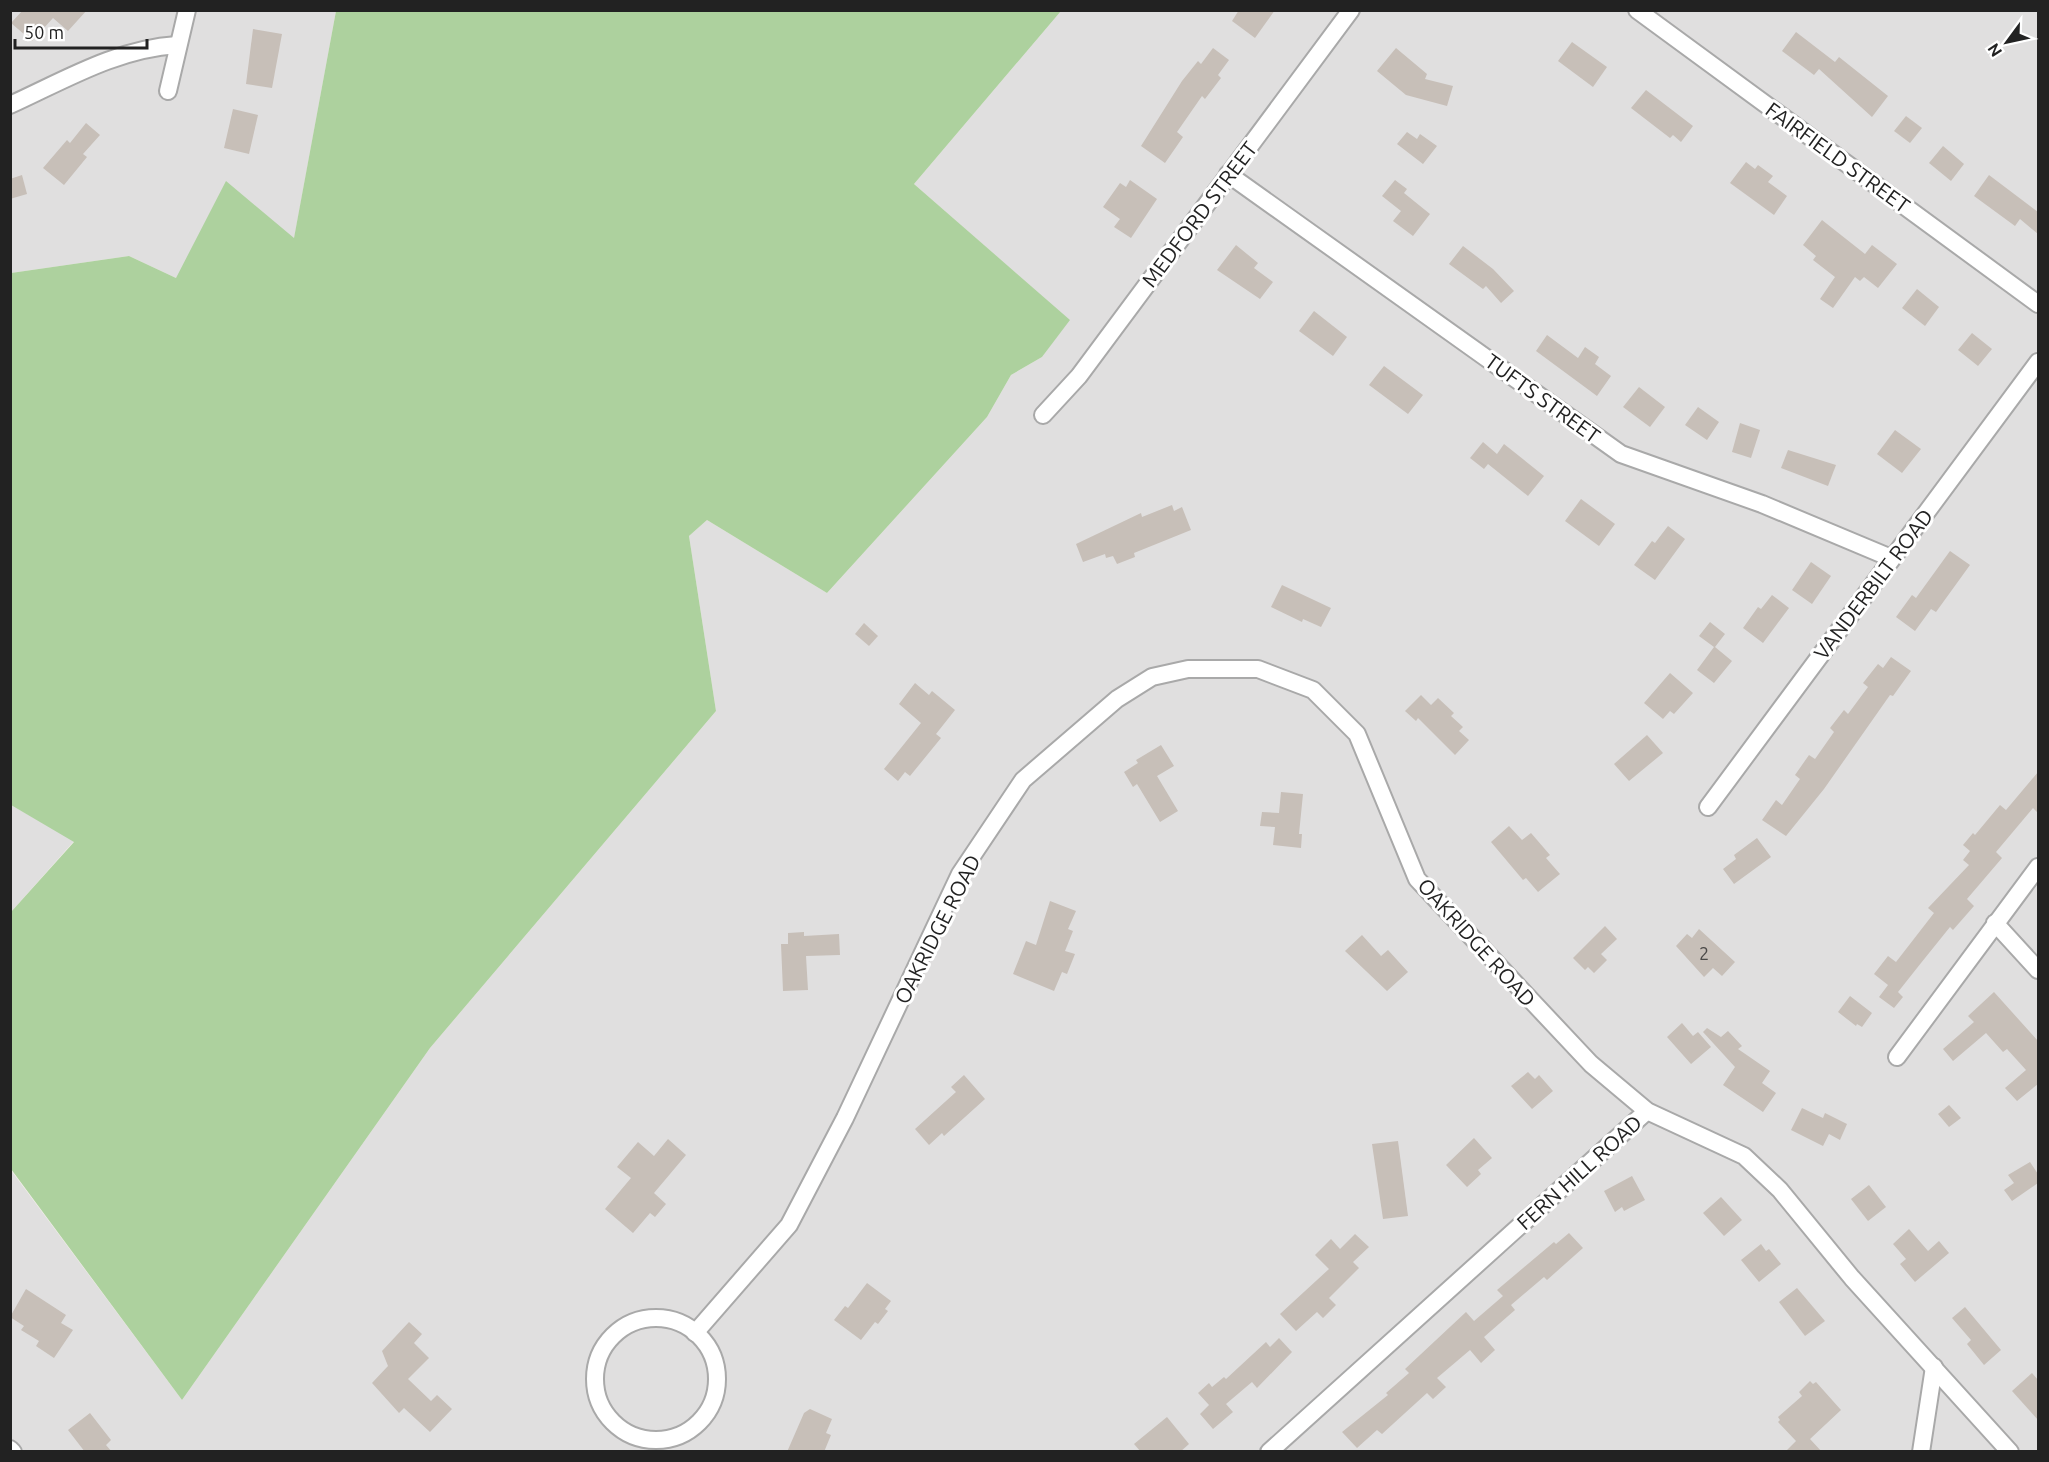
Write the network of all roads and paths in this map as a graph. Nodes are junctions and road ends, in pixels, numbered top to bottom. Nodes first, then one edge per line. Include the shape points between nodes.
1 (187, 10) edge
2 (1351, 10) edge
3 (1637, 10) edge
4 (177, 45) junction
5 (168, 91) dead end
6 (10, 105) edge
7 (1228, 174) junction
8 (2038, 304) edge
9 (2038, 362) edge
10 (1043, 415) dead end
11 (1891, 558) junction
12 (1708, 807) dead end
13 (2038, 867) edge
14 (1995, 923) junction
15 (2038, 970) edge
16 (1897, 1057) dead end
17 (1647, 1111) junction
18 (695, 1333) junction
19 (1934, 1367) junction
20 (1269, 1452) edge
21 (1921, 1452) edge
22 (2010, 1452) edge

1 - 4 street
2 - 7 street, MEDFORD STREET
3 - 8 street, FAIRFIELD STREET
4 - 5 street
4 - 6 street via 122,54
7 - 10 street, MEDFORD STREET via 1080,376
7 - 11 street, TUFTS STREET via 1620,454 1762,504
9 - 11 street, VANDERBILT ROAD
11 - 12 street, VANDERBILT ROAD
13 - 14 street
14 - 15 street
14 - 16 street
17 - 18 street, OAKRIDGE ROAD via 1591,1064 1417,879 1358,734 1313,690 1258,669 1188,669 1152,677 1118,699 1023,780 960,874 789,1226
17 - 19 street, FERN HILL ROAD via 1744,1156 1780,1190 1852,1278
17 - 20 street, FERN HILL ROAD
18 - 18 street via 677,1323 649,1319 629,1325 607,1342 598,1361 595,1382 602,1407 616,1425 637,1437 657,1440 678,1436 700,1421 712,1403 716,1376 708,1349
19 - 21 street
19 - 22 street, FERN HILL ROAD

